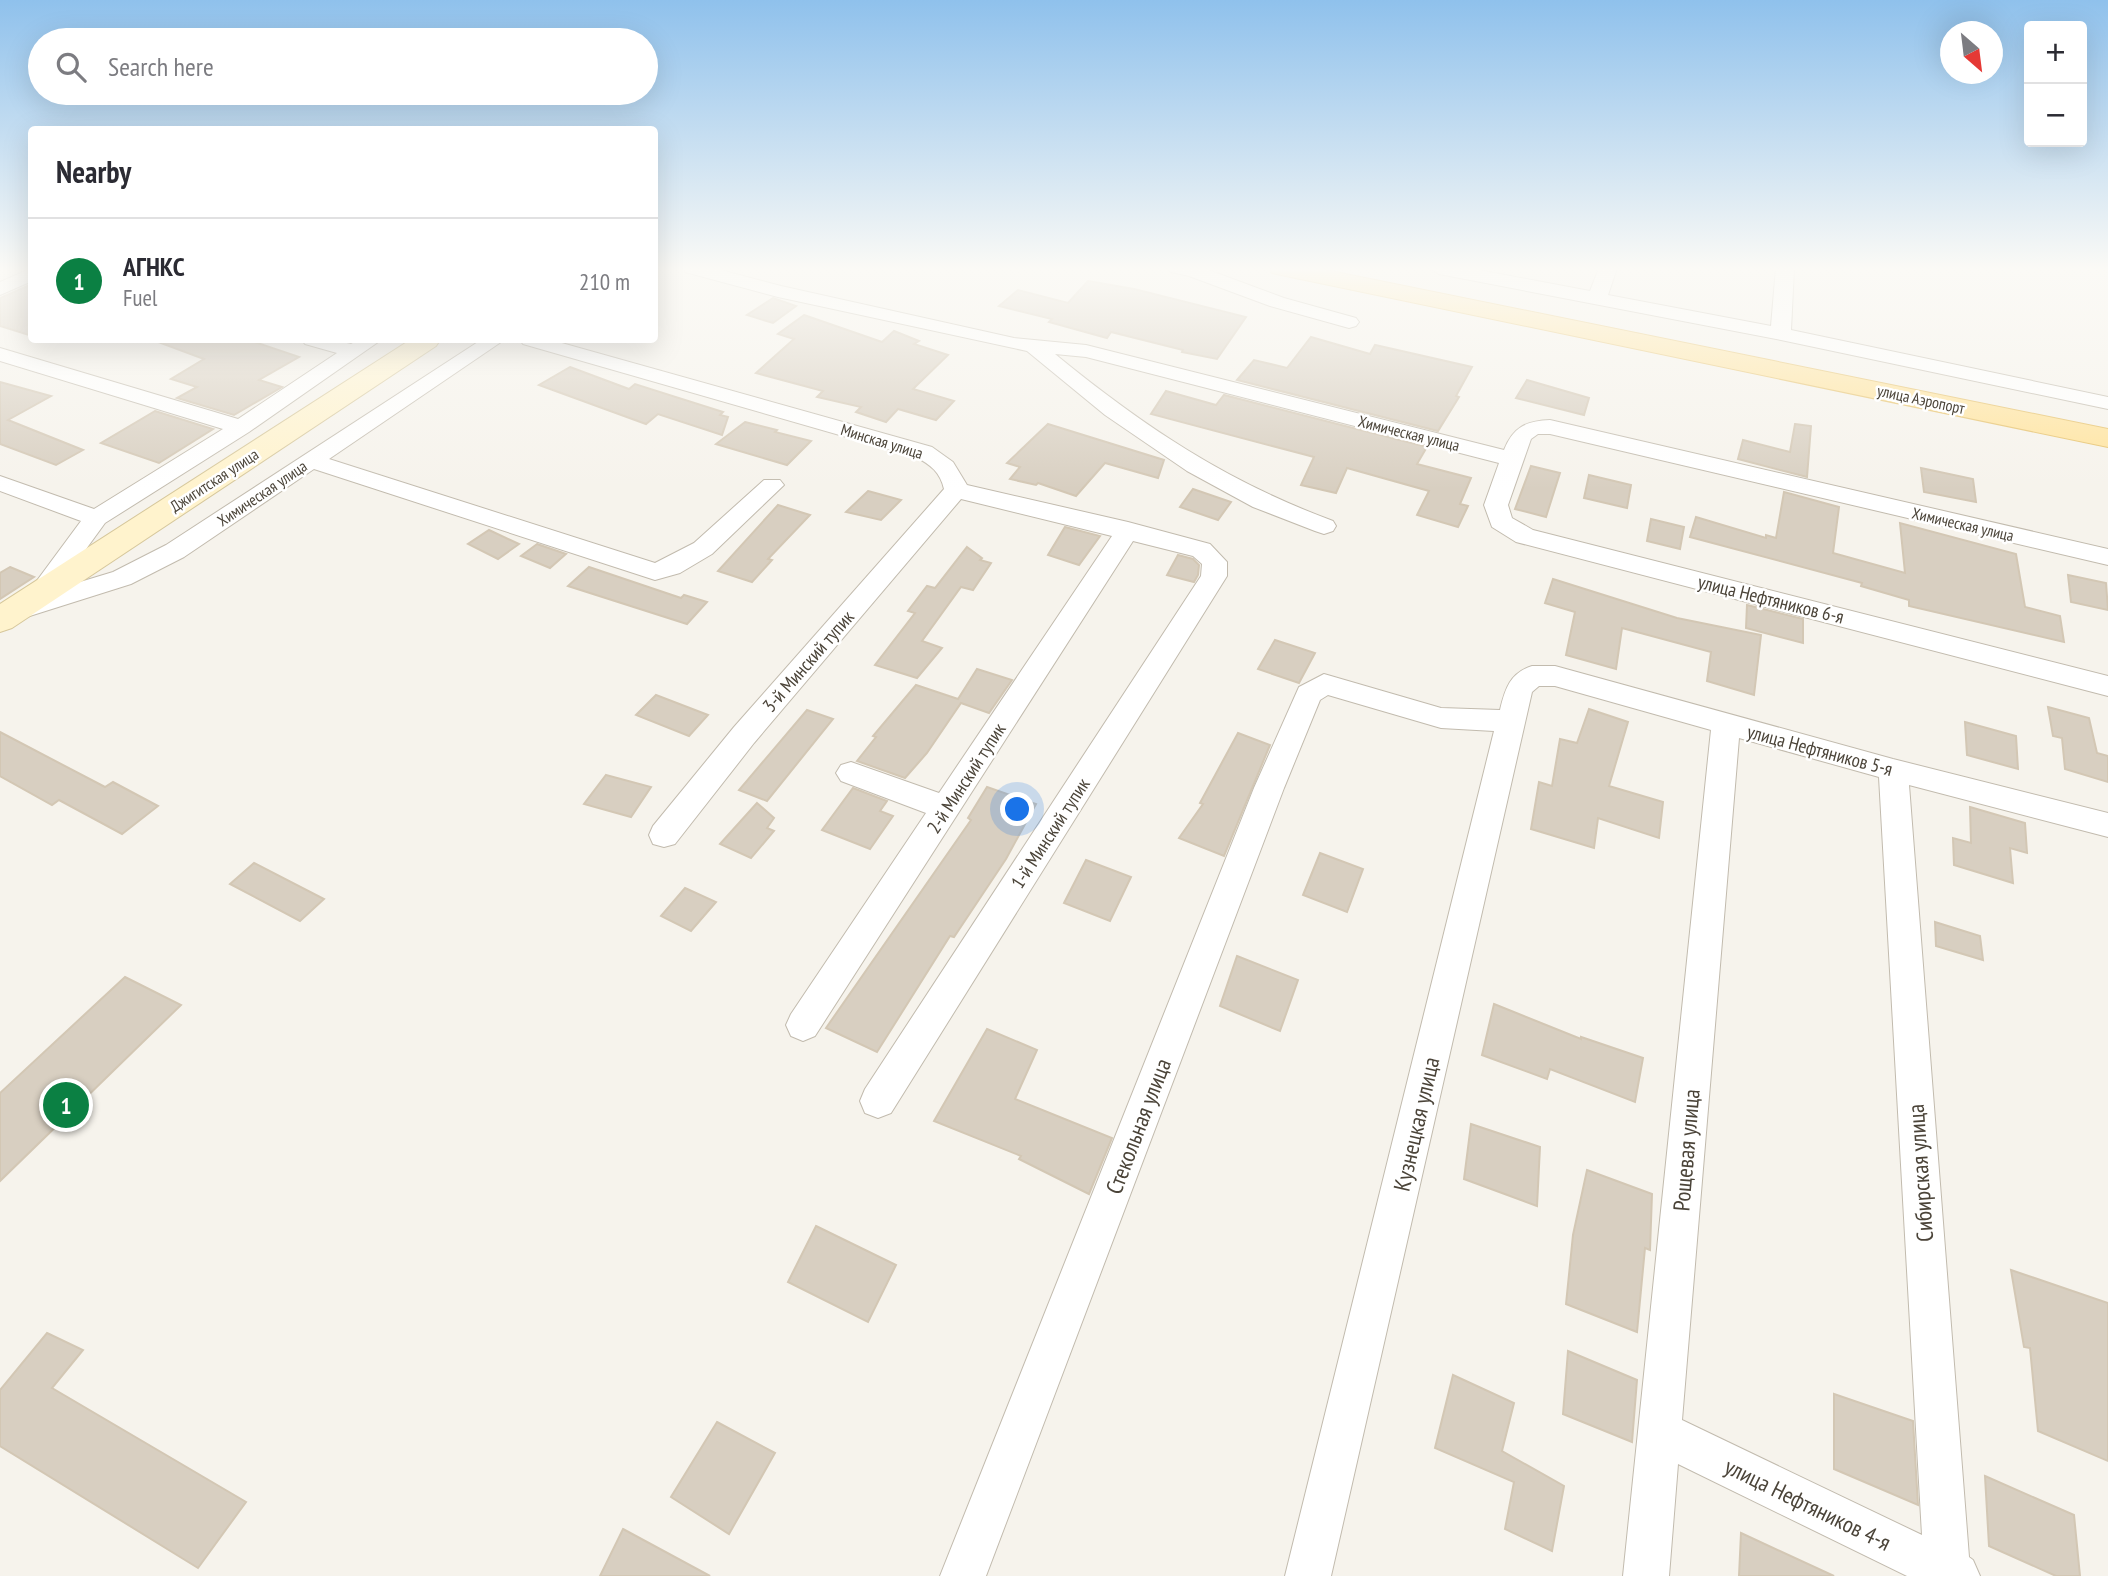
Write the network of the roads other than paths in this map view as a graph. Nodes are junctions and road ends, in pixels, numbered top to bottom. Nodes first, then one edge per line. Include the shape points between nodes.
1 (1006, 342) edge
2 (1639, 342) edge
3 (1706, 342) edge
4 (1817, 342) edge
5 (342, 343) edge
6 (422, 343) edge
7 (489, 343) edge
8 (541, 343) edge
9 (362, 345) edge
10 (1035, 348) junction
11 (0, 354) edge
12 (2108, 402) edge
13 (2108, 422) edge
14 (241, 427) junction
15 (2108, 438) edge
16 (1512, 459) junction
17 (311, 461) junction
18 (0, 483) edge
19 (772, 485) dead end
20 (956, 490) junction
21 (96, 518) junction
22 (1324, 526) dead end
23 (1128, 530) junction
24 (2108, 557) edge
25 (17, 609) edge
26 (1532, 676) joint
27 (2108, 686) edge
28 (1513, 720) junction
29 (1726, 724) junction
30 (1893, 770) junction
31 (851, 773) dead end
32 (946, 808) junction
33 (2108, 825) edge
34 (664, 835) dead end
35 (803, 1025) dead end
36 (878, 1101) dead end
37 (1659, 1432) junction
38 (1950, 1574) edge
39 (963, 1576) edge
40 (1308, 1576) edge
41 (1646, 1576) edge

1 - 10 street, Химическая улица
2 - 15 main road, улица Аэропорт
3 - 13 main road, улица Аэропорт
4 - 12 street
5 - 9 street
6 - 25 street, Джигитская улица
7 - 17 street, Химическая улица
8 - 20 street, Минская улица via 924,452 941,460 953,475
9 - 14 street
10 - 16 street, Химическая улица via 1086,351
10 - 22 street via 1160,444 1255,499
11 - 14 street
14 - 21 street
16 - 24 street, Химическая улица via 1521,434 1533,427 1550,427
16 - 27 street, улица Нефтяников 6-я via 1496,505 1501,522 1525,536
17 - 19 street via 655,572 691,558
17 - 25 street, Химическая улица via 175,551 132,573
18 - 21 street
20 - 23 street
20 - 34 street, 3-й Минский тупик via 744,735
21 - 25 street
23 - 32 street, 2-й Минский тупик
23 - 36 street, 1-й Минский тупик via 1201,551 1215,562 1214,576
26 - 28 street, Кузнецкая улица via 1519,688
26 - 29 street, улица Нефтяников 5-я via 1555,676
28 - 39 street, Стекольная улица via 1444,719 1324,684 1309,694
28 - 40 street, Кузнецкая улица
29 - 30 street, улица Нефтяников 5-я
29 - 37 street, Рощевая улица
30 - 33 street, улица Нефтяников 5-я
30 - 38 street, Сибирская улица
31 - 32 street
32 - 35 street, 2-й Минский тупик
37 - 38 street, улица Нефтяников 4-я
37 - 41 street, Рощевая улица

